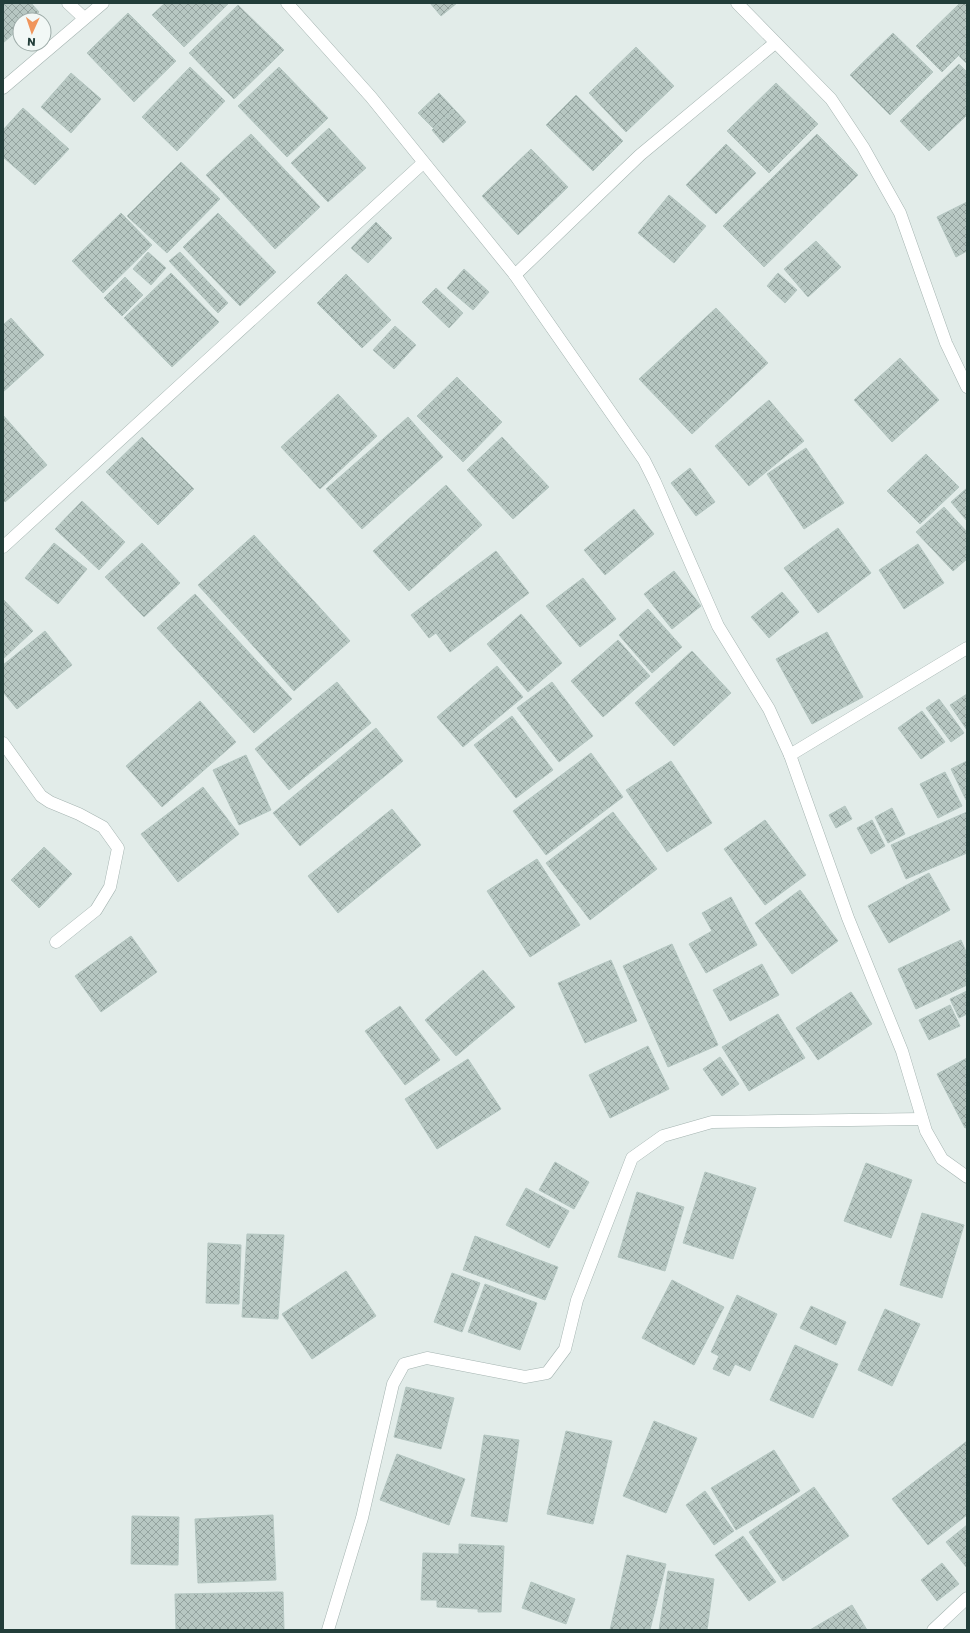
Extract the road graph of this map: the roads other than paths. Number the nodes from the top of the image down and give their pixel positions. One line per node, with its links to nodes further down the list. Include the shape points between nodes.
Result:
1 (68, 3): 5 (street)
2 (103, 3): 5 (street)
3 (287, 3): 8 (street, via 371,97)
4 (737, 3): 6 (street)
5 (84, 18): 7 (street)
6 (776, 43): 9 (street, via 640,155); 10 (street, via 831,99 863,147 900,212 946,343)
7 (3, 88)
8 (423, 163): 9 (street); 11 (street)
9 (515, 275): 14 (street, via 644,460 718,626 769,709)
10 (967, 387)
11 (3, 547)
12 (967, 648): 14 (street)
13 (3, 743): 15 (street, via 41,796 103,827 118,848 110,888 96,910)
14 (790, 755): 16 (street, via 848,918 902,1051)
15 (56, 942)
16 (922, 1119): 17 (street, via 942,1159); 19 (street, via 712,1122 663,1136 632,1158 577,1300 564,1349 546,1373 525,1377 427,1358 404,1364 393,1384 362,1518)
17 (967, 1177)
18 (967, 1598): 20 (street)
19 (328, 1630)
20 (933, 1630)

